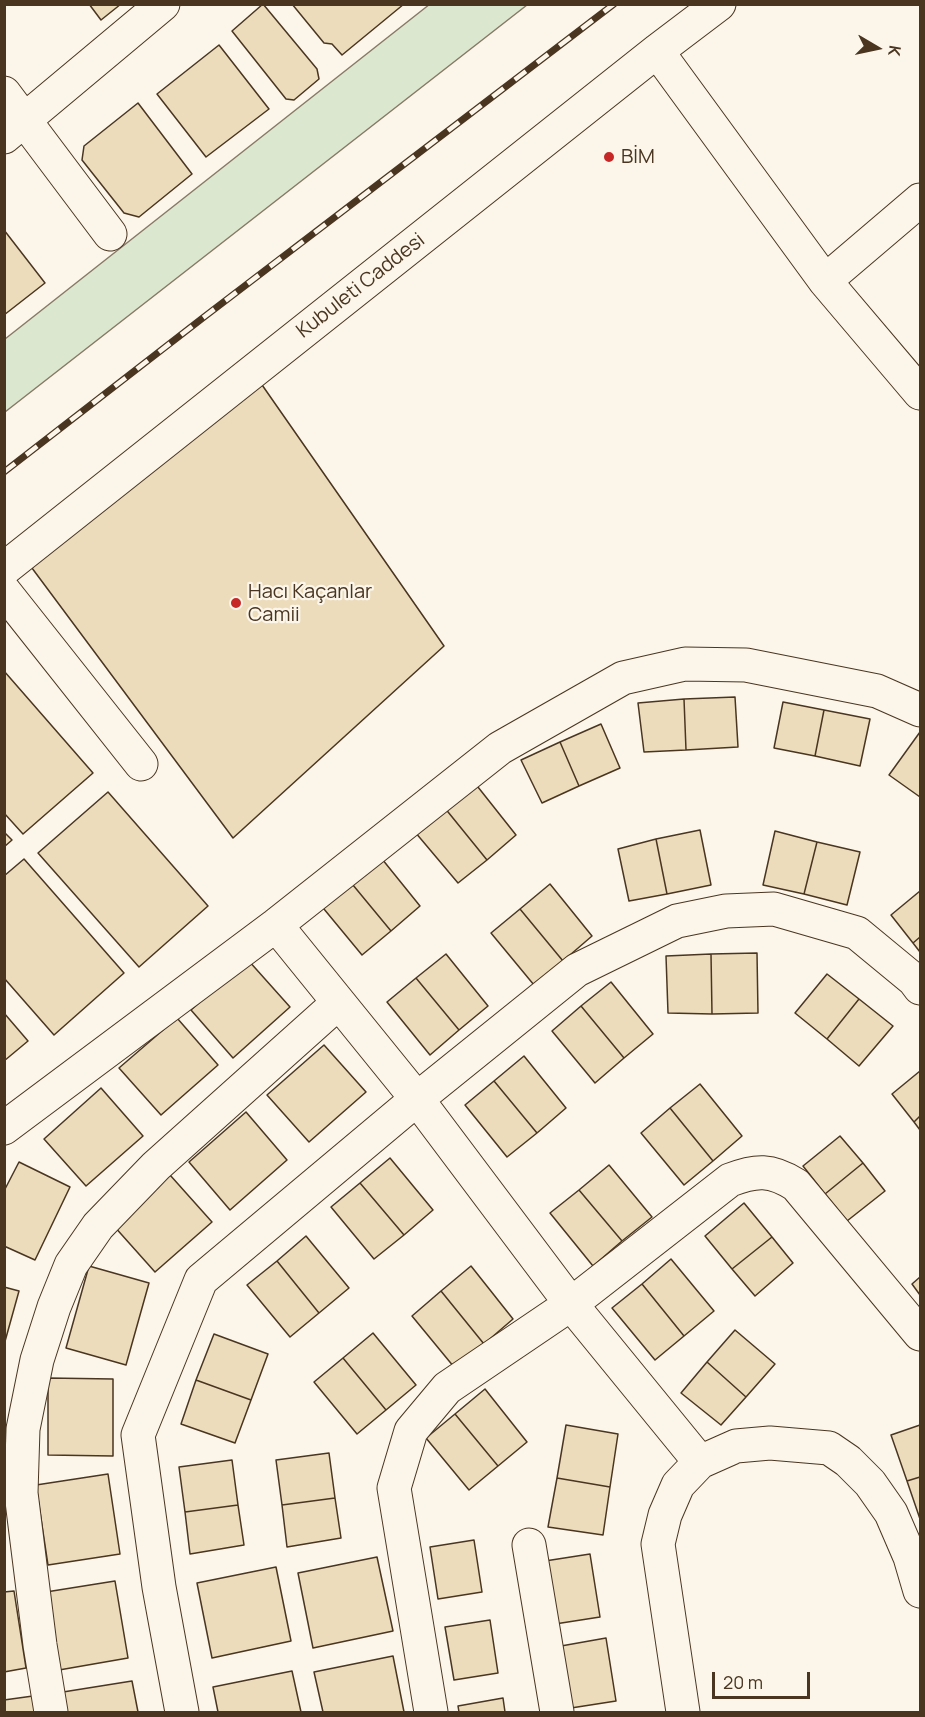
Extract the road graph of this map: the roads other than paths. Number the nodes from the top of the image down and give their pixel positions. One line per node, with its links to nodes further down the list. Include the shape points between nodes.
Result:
1 (163, 4): 5 (street)
2 (719, 4): 3 (street, Kubuleti Caddesi)
3 (657, 51): 8 (street); 10 (street, Kubuleti Caddesi)
4 (4, 93): 5 (street)
5 (15, 128): 7 (street)
6 (921, 200): 8 (street)
7 (110, 234)
8 (825, 281): 9 (street)
9 (921, 393)
10 (4, 569)
11 (4, 591): 13 (street)
12 (921, 710): 14 (street, via 877,691 746,664 685,664 623,678 500,748)
13 (141, 764)
14 (276, 925): 16 (street); 18 (street)
15 (921, 988): 17 (street, via 856,933 774,909 726,911 677,921 578,970)
16 (338, 1003): 17 (street); 24 (street, via 156,1166 98,1227 71,1265 54,1307 37,1360 23,1429 21,1493)
17 (417, 1099): 19 (street); 25 (street, via 201,1280 138,1434 159,1587)
18 (4, 1128)
19 (571, 1304): 20 (street, via 730,1180 761,1172 782,1176 796,1185); 21 (street); 26 (street, via 447,1388 411,1431 394,1488)
20 (921, 1334)
21 (700, 1461): 23 (street, via 736,1446 770,1443 829,1448 870,1483 891,1513); 28 (street, via 678,1485 658,1544)
22 (529, 1545): 27 (street)
23 (921, 1591)
24 (51, 1713)
25 (182, 1713)
26 (431, 1713)
27 (557, 1713)
28 (683, 1713)

